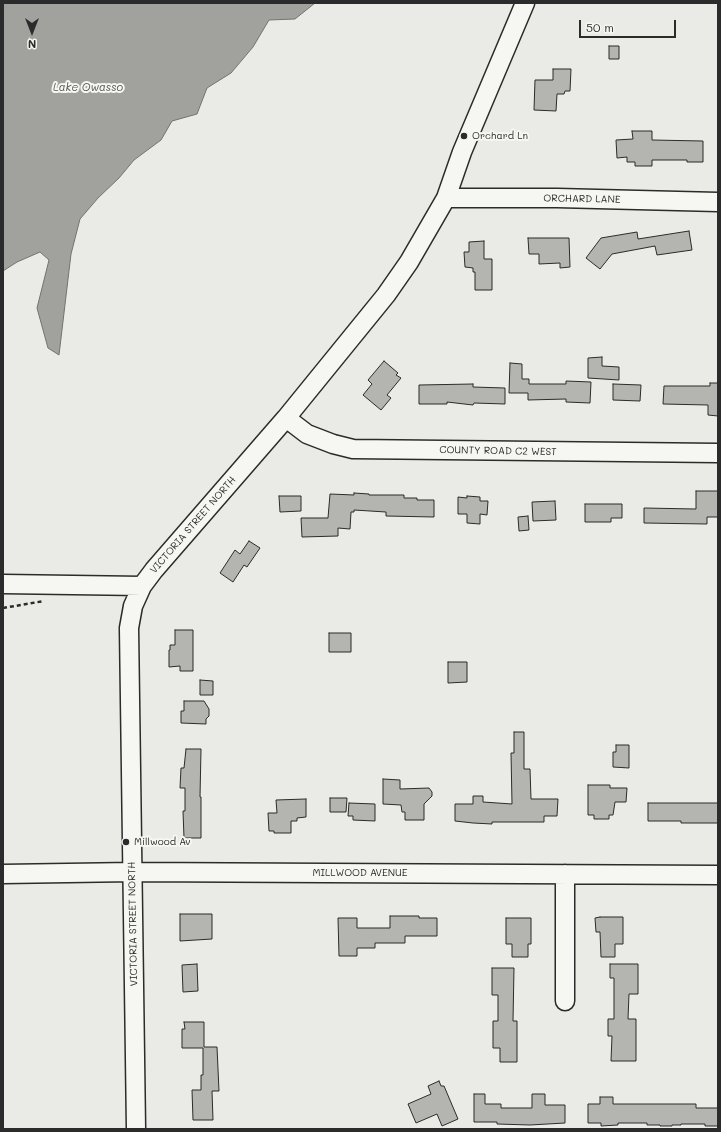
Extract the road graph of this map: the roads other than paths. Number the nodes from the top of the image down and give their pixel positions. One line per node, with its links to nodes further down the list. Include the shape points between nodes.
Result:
1 (524, 3): 2 (street, VICTORIA STREET NORTH, via 462,152)
2 (446, 198): 3 (street, ORCHARD LANE); 4 (street, VICTORIA STREET NORTH, via 409,262 386,295)
3 (718, 202)
4 (286, 418): 5 (street, COUNTY ROAD C2 WEST, via 307,434 352,449); 7 (street, VICTORIA STREET NORTH)
5 (718, 453)
6 (3, 584): 7 (street)
7 (142, 586): 8 (street, VICTORIA STREET NORTH, via 133,606 129,628)
8 (132, 872): 9 (street, MILLWOOD AVENUE); 10 (street, MILLWOOD AVENUE); 13 (street, VICTORIA STREET NORTH)
9 (3, 874)
10 (565, 874): 11 (street, MILLWOOD AVENUE); 12 (street)
11 (718, 875)
12 (565, 1001)
13 (136, 1129)

